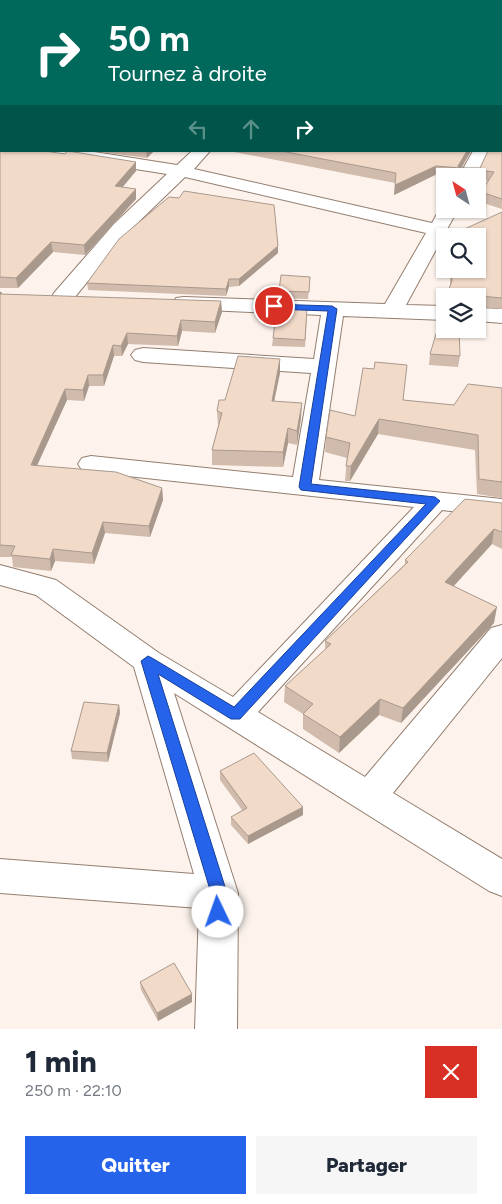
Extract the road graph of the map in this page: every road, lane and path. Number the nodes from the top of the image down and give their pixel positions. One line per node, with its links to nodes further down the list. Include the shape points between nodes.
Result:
1 (59, 152): 5 (street)
2 (201, 152): 5 (street)
3 (481, 152): 4 (street)
4 (472, 168)
5 (180, 171): 6 (street); 8 (street, via 52,297)
6 (436, 230)
7 (436, 234): 11 (street)
8 (91, 299)
9 (168, 302): 10 (street)
10 (332, 309): 11 (street); 16 (street)
11 (392, 311): 12 (street)
12 (436, 313)
13 (486, 315): 14 (street)
14 (502, 316)
15 (143, 355): 16 (street)
16 (324, 367): 18 (street)
17 (91, 464): 18 (street)
18 (305, 487): 19 (street)
19 (435, 501): 20 (street); 24 (street)
20 (502, 508)
21 (0, 575): 23 (street, via 46,587)
22 (502, 636): 25 (street)
23 (148, 661): 24 (street); 28 (street)
24 (236, 715): 25 (street)
25 (369, 797): 27 (street)
26 (0, 876): 28 (street)
27 (502, 879)
28 (219, 893): 29 (street)
29 (216, 1029)

